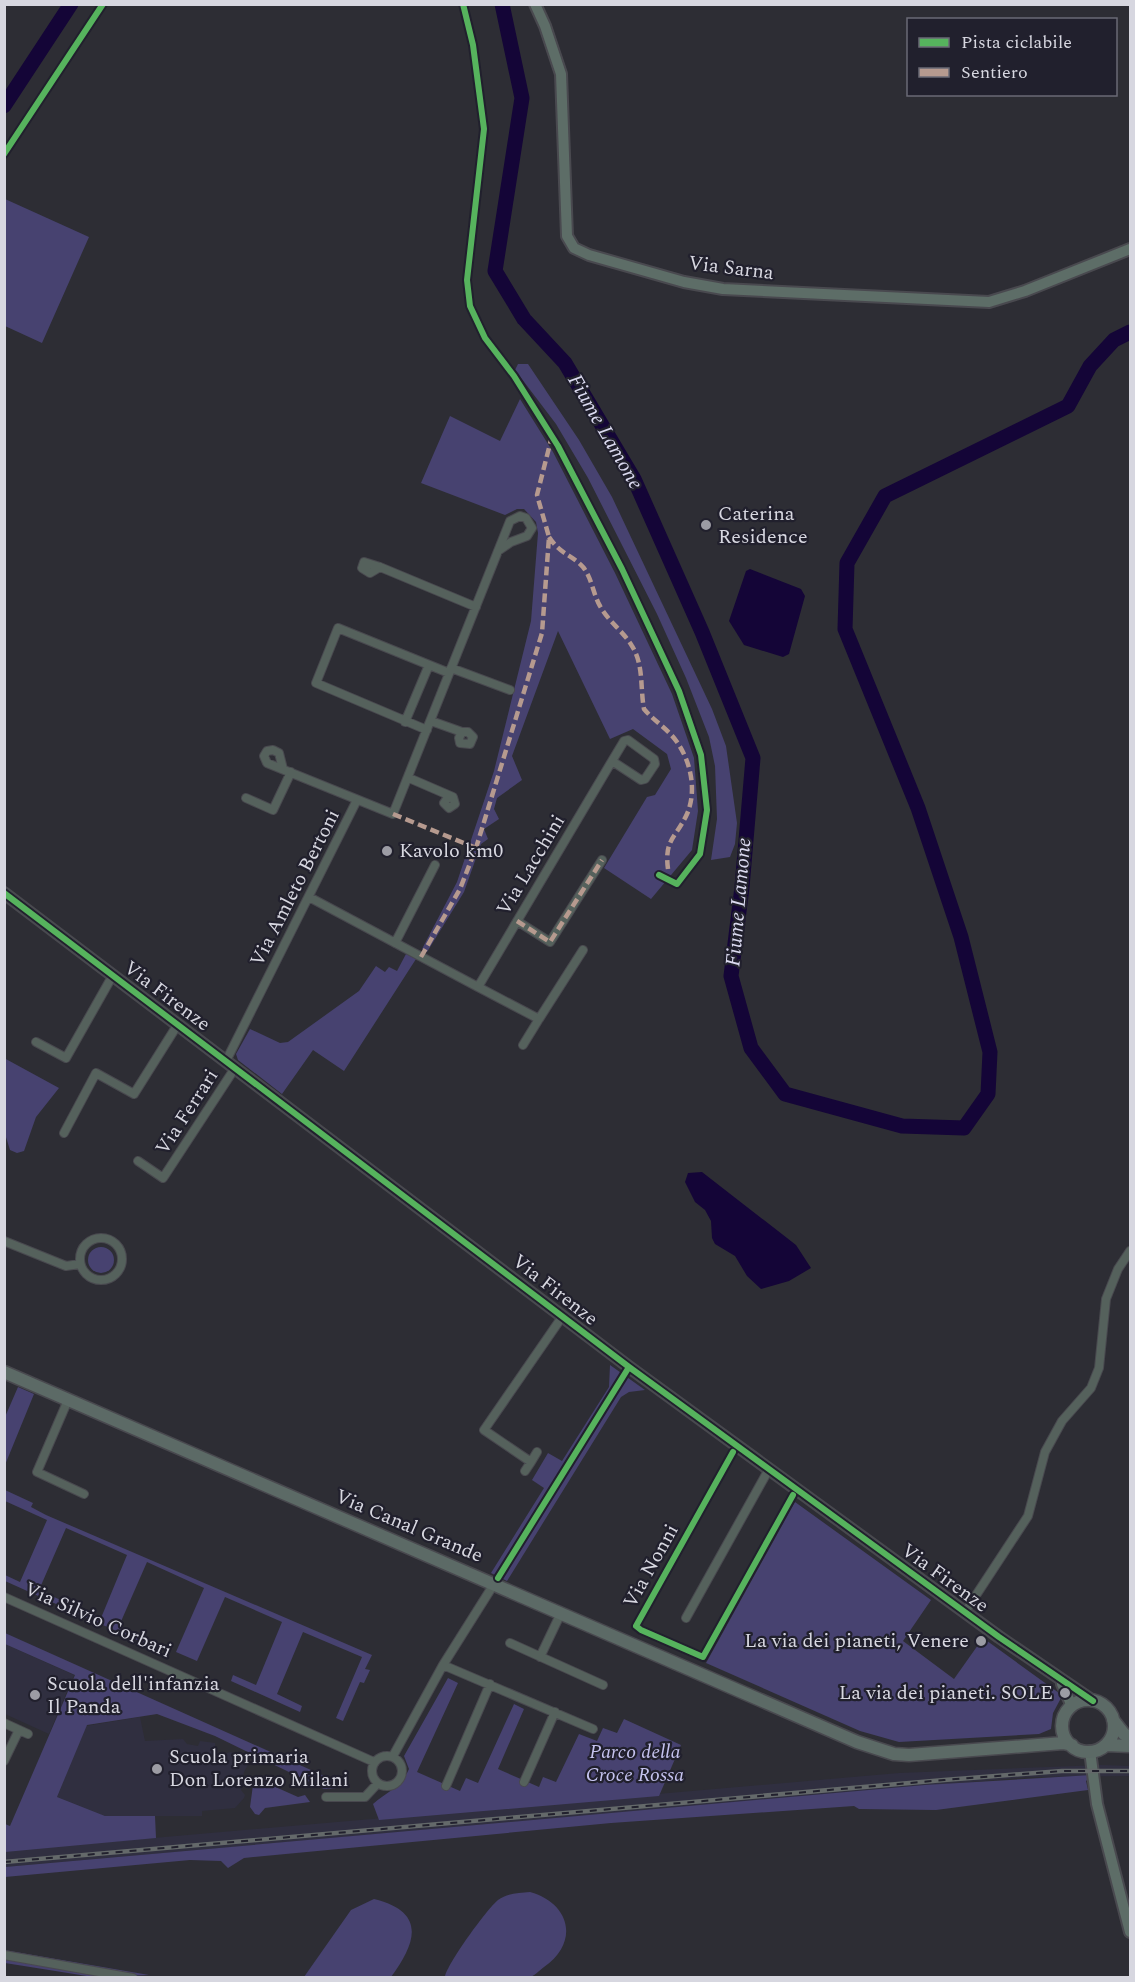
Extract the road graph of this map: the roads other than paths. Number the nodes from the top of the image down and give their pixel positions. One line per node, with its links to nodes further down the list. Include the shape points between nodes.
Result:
1 (535, 4): 2 (street, Via Sarna, via 561,74 567,236 574,248 589,255 723,289 989,302)
2 (1131, 249)
3 (498, 552): 3 (street, Via Amleto Bertoni, via 527,537 532,528 526,518 514,517); 5 (street, Via Amleto Bertoni)
4 (380, 567): 5 (street)
5 (476, 607): 7 (street, Via Amleto Bertoni)
6 (429, 665): 7 (street); 10 (street); 10 (street, via 338,628 316,683)
7 (450, 670): 8 (street); 9 (street, Via Amleto Bertoni)
8 (510, 690)
9 (431, 721): 11 (street, Via Amleto Bertoni); 12 (street)
10 (405, 722): 11 (street)
11 (427, 730): 14 (street, Via Amleto Bertoni)
12 (462, 732)
13 (612, 761): 13 (street, Via Lacchini, via 628,740 656,764 641,780); 22 (street, Via Lacchini)
14 (409, 778): 15 (street); 17 (street, Via Amleto Bertoni, via 393,814)
15 (449, 796)
16 (246, 798): 17 (street, via 273,810 287,770)
17 (357, 800): 21 (street, Via Amleto Bertoni)
18 (602, 860): 22 (street, via 550,942)
19 (435, 865): 23 (street)
20 (4, 893): 25 (street, Via Firenze)
21 (309, 897): 23 (street); 31 (street, Via Amleto Bertoni)
22 (517, 921): 26 (street, Via Lacchini)
23 (395, 943): 26 (street)
24 (583, 950): 27 (street)
25 (113, 975): 28 (street, Via Firenze); 29 (street, Via Firenze, via 66,1058)
26 (478, 987): 27 (street)
27 (539, 1019): 30 (street)
28 (178, 1024): 31 (street, Via Firenze); 32 (street, Via Firenze, via 134,1094 96,1073)
29 (36, 1042)
30 (523, 1046)
31 (231, 1065): 33 (street, Via Ferrari, via 163,1178); 37 (street, Via Firenze)
32 (64, 1133)
33 (138, 1161)
34 (4, 1241): 36 (street, via 66,1266)
35 (1131, 1251): 47 (street, via 1118,1269 1106,1299 1099,1368 1091,1388 1062,1421 1045,1452 1028,1516)
36 (80, 1264): 36 (street, via 88,1276 109,1279 120,1270 123,1255 111,1239 97,1238 86,1244)
37 (562, 1317): 41 (street, via 484,1430); 42 (street, Via Firenze)
38 (4, 1372): 39 (main road, Via Canal Grande)
39 (68, 1400): 44 (street, via 37,1472); 45 (main road, Via Canal Grande)
40 (537, 1452): 41 (street)
41 (531, 1462): 43 (street)
42 (769, 1469): 47 (street, Via Firenze); 49 (street)
43 (525, 1471)
44 (84, 1494)
45 (494, 1584): 48 (main road, Via Canal Grande); 52 (street)
46 (4, 1597): 73 (street, Via Silvio Corbari)
47 (965, 1612): 53 (street, Via Firenze)
48 (561, 1613): 51 (street); 66 (main road, Via Canal Grande, via 808,1721 894,1754 937,1755)
49 (686, 1618)
50 (510, 1643): 51 (street)
51 (540, 1657): 55 (street)
52 (443, 1665): 54 (street); 71 (street)
53 (1058, 1680): 56 (street, Via Firenze); 57 (street, Via Firenze)
54 (490, 1684): 58 (street); 76 (street)
55 (603, 1685)
56 (1093, 1701): 57 (main road); 59 (main road, via 1105,1707)
57 (1072, 1706): 61 (main road)
58 (555, 1712): 62 (street); 74 (street)
59 (1113, 1720): 65 (main road); 68 (main road, via 1113,1735)
60 (4, 1723): 63 (street)
61 (1063, 1723): 66 (main road, via 1059,1736); 67 (main road, via 1065,1736)
62 (593, 1729)
63 (19, 1730): 64 (street); 72 (street)
64 (28, 1734)
65 (1131, 1737)
66 (1041, 1745): 67 (main road, Via Canal Grande)
67 (1072, 1745): 70 (main road)
68 (1106, 1745): 69 (main road); 70 (main road)
69 (1131, 1746)
70 (1090, 1752): 78 (street, via 1097,1804)
71 (393, 1756): 73 (street, via 385,1755); 75 (street, via 402,1767 400,1780 387,1786)
72 (4, 1761)
73 (374, 1762): 75 (street, via 372,1776)
74 (524, 1782)
75 (378, 1783): 77 (street, via 365,1797)
76 (446, 1786)
77 (326, 1797)
78 (1131, 1932)
79 (4, 1955): 80 (street)
80 (133, 1977)

